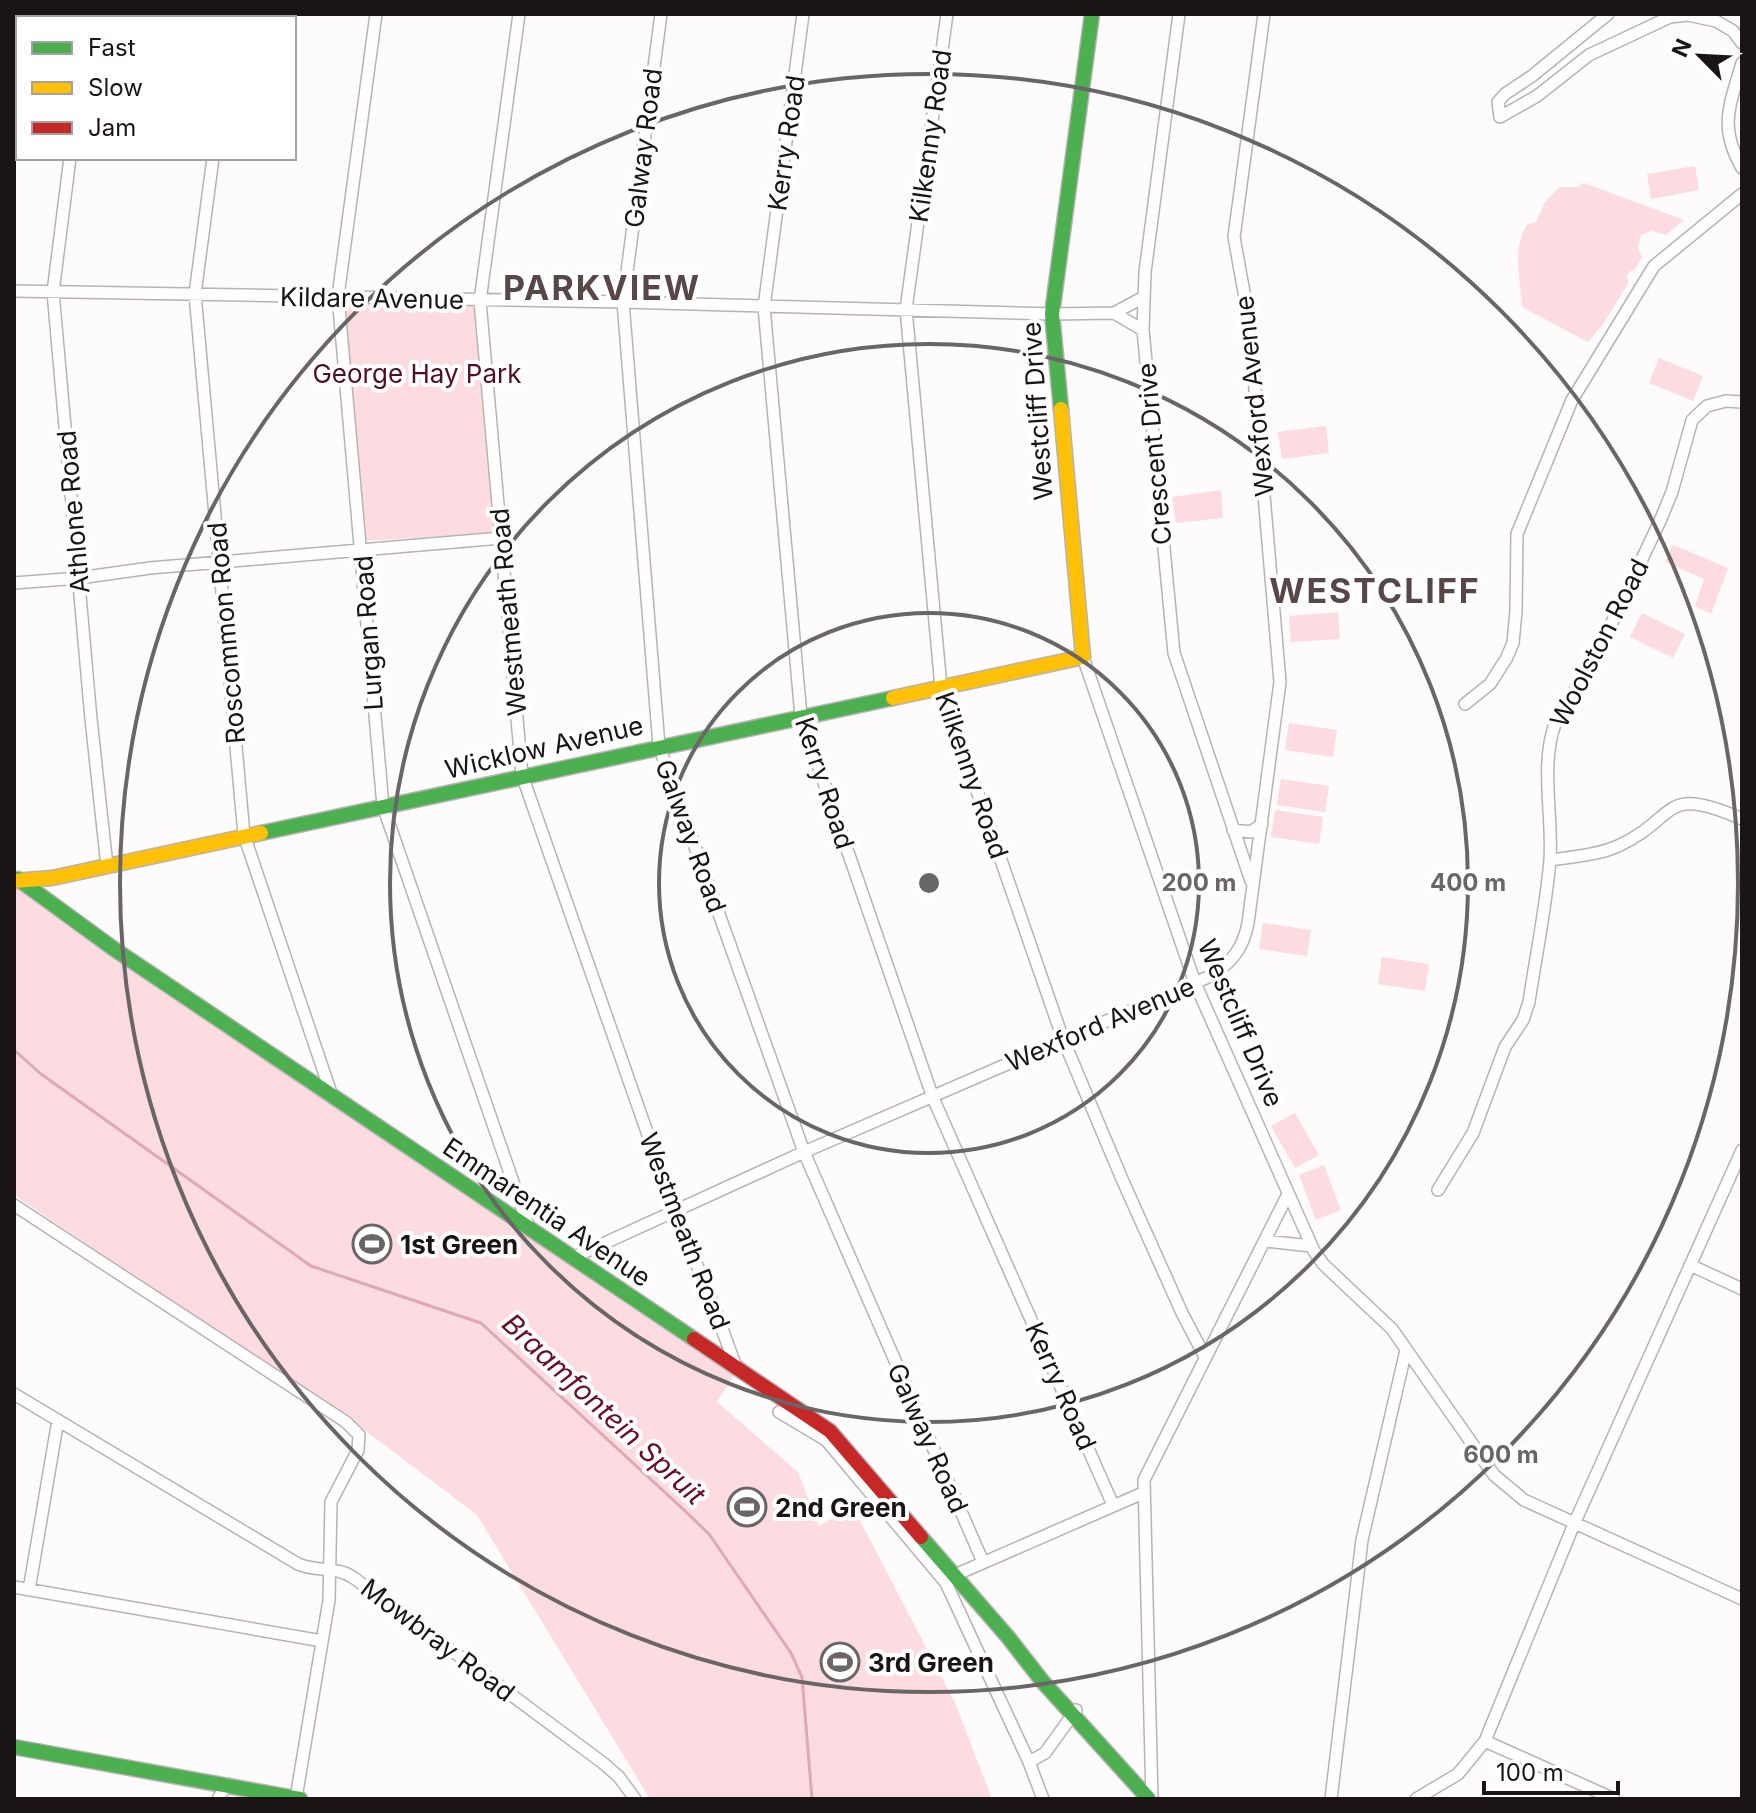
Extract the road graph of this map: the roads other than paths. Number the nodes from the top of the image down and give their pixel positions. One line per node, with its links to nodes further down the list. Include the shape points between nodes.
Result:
1 (376, 14): 19 (street, Lurgan Road)
2 (519, 14): 21 (street, Westmeath Road)
3 (661, 14): 22 (street, Galway Road)
4 (803, 14): 23 (street, Kerry Road)
5 (947, 14): 24 (street, Kilkenny Road)
6 (1092, 14): 26 (street, Westcliff Drive)
7 (1179, 14): 20 (street, Crescent Drive)
8 (1264, 14): 42 (street, Wexford Avenue, via 1234,237 1249,320 1280,673)
9 (1608, 14): 10 (street, via 1505,94 1498,102 1500,117 1589,55 1670,17 1714,20)
10 (1742, 43)
11 (1742, 63): 14 (street, via 1727,114 1728,138)
12 (70, 160): 17 (street, Athlone Road)
13 (213, 160): 18 (street, Roscommon Road)
14 (1742, 168)
15 (1742, 194): 36 (street, via 1654,266 1572,400 1517,534 1513,643 1490,684)
16 (14, 291): 17 (street, Kildare Avenue)
17 (53, 292): 18 (street, Kildare Avenue); 32 (street, Athlone Road)
18 (195, 294): 19 (street, Kildare Avenue); 31 (street, Roscommon Road)
19 (338, 296): 21 (street, Kildare Avenue); 30 (street, Lurgan Road)
20 (1142, 298): 25 (street, Kildare Avenue); 27 (street, Crescent Drive)
21 (480, 301): 22 (street, Kildare Avenue); 29 (street, Westmeath Road)
22 (623, 302): 23 (street, Kildare Avenue); 38 (street, Galway Road)
23 (764, 307): 24 (street, Kildare Avenue); 37 (street, Kerry Road)
24 (906, 309): 26 (street, Kildare Avenue); 35 (street, Kilkenny Road)
25 (1114, 313): 26 (street, Kildare Avenue); 27 (street)
26 (1052, 314): 34 (street, Westcliff Drive)
27 (1143, 330): 43 (street, Crescent Drive, via 1171,641)
28 (1742, 402): 45 (street, Woolston Road, via 1707,406 1692,420 1672,492 1645,556 1555,724 1549,766)
29 (501, 538): 30 (street); 39 (street, Westmeath Road)
30 (362, 551): 31 (street); 40 (street, Lurgan Road)
31 (220, 563): 32 (street); 44 (street, Roscommon Road)
32 (79, 578): 33 (street); 46 (street, Athlone Road)
33 (14, 583)
34 (1083, 657): 35 (street, Wicklow Avenue); 49 (street, Westcliff Drive)
35 (941, 687): 37 (street, Wicklow Avenue); 50 (street, Kilkenny Road)
36 (1465, 704)
37 (801, 716): 38 (street, Wicklow Avenue); 52 (street, Kerry Road)
38 (659, 746): 39 (street, Wicklow Avenue); 54 (street, Galway Road)
39 (522, 775): 40 (street, Wicklow Avenue); 58 (street, Westmeath Road)
40 (383, 806): 44 (street, Wicklow Avenue); 59 (street, Lurgan Road)
41 (1742, 819): 45 (street, via 1708,805 1683,804 1615,848)
42 (1262, 824): 43 (street, via 1251,832); 48 (street, Wexford Avenue)
43 (1233, 830): 48 (street, Crescent Drive)
44 (244, 835): 46 (street, Wicklow Avenue); 51 (street, Roscommon Road)
45 (1550, 860): 55 (street, Woolston Road, via 1529,1002 1507,1043 1473,1133)
46 (107, 866): 47 (street, Wicklow Avenue)
47 (16, 880): 51 (street, Emmarentia Avenue)
48 (1252, 882): 49 (street, Wexford Avenue, via 1248,923 1238,952 1221,970)
49 (1195, 983): 50 (street, Wexford Avenue); 56 (street, Westcliff Drive)
50 (1063, 1039): 52 (street, Wexford Avenue); 66 (street, Kilkenny Road)
51 (332, 1096): 59 (street, Emmarentia Avenue)
52 (933, 1098): 54 (street, Wexford Avenue); 72 (street, Kerry Road)
53 (1742, 1150): 63 (street)
54 (804, 1152): 58 (street, Wexford Avenue); 74 (street, Galway Road)
55 (1438, 1190)
56 (1288, 1194): 60 (street); 61 (street, Westcliff Drive)
57 (14, 1205): 75 (street, via 357,1431 360,1441 331,1502)
58 (675, 1212): 62 (street, Wexford Avenue); 67 (street, Westmeath Road)
59 (530, 1230): 62 (street, Emmarentia Avenue)
60 (1266, 1241): 61 (street); 66 (street)
61 (1311, 1246): 65 (street, Westcliff Drive)
62 (572, 1258): 67 (street, Emmarentia Avenue)
63 (1690, 1265): 64 (street); 73 (street)
64 (1742, 1289)
65 (1406, 1350): 73 (street, Westcliff Drive, via 1494,1475 1524,1500); 91 (street, via 1362,1540)
66 (1205, 1357): 71 (street, via 1150,1463)
67 (736, 1368): 76 (street, Emmarentia Avenue, via 836,1436)
68 (14, 1394): 70 (street, Mowbray Road)
69 (779, 1412): 84 (street, via 826,1440 946,1583)
70 (58, 1420): 75 (street, Mowbray Road, via 298,1564); 78 (street)
71 (1143, 1493): 72 (street); 90 (street)
72 (1113, 1505): 74 (street)
73 (1574, 1524): 79 (street, Westcliff Drive); 82 (street)
74 (983, 1562): 76 (street)
75 (330, 1569): 80 (street); 88 (street, Mowbray Road, via 354,1578 603,1763)
76 (955, 1575): 81 (street, Emmarentia Avenue)
77 (14, 1587): 78 (street)
78 (29, 1590): 80 (street)
79 (1742, 1599)
80 (322, 1641): 86 (street)
81 (1074, 1712): 84 (street, via 1045,1753); 90 (street, Emmarentia Avenue)
82 (1485, 1741): 92 (street, via 1458,1774); 93 (street)
83 (14, 1747): 85 (street)
84 (1029, 1762): 89 (street)
85 (227, 1784): 86 (street); 87 (street)
86 (298, 1798)
87 (218, 1799)
88 (635, 1799)
89 (1043, 1799)
90 (1151, 1799)
91 (1331, 1799)
92 (1416, 1799)
93 (1614, 1799)

